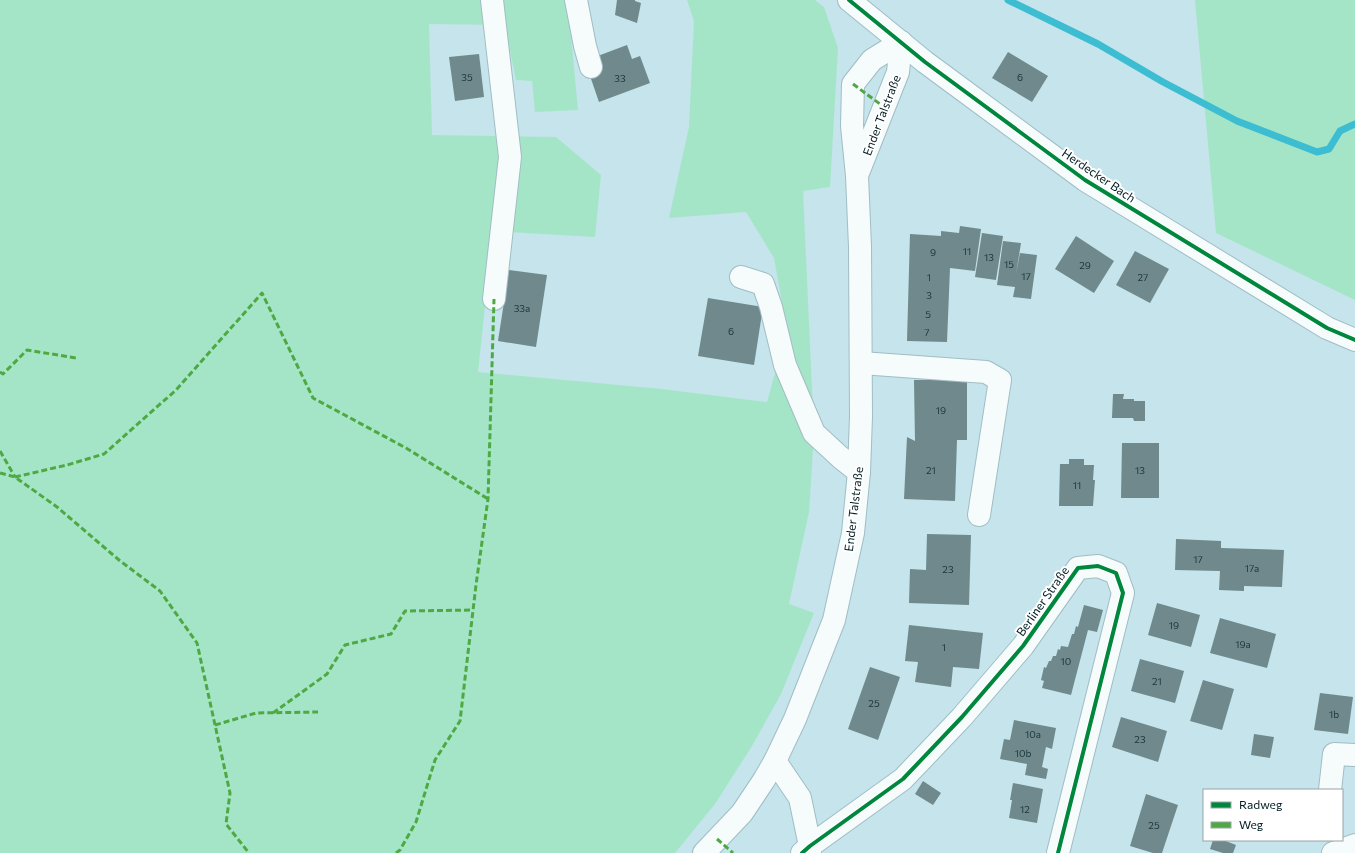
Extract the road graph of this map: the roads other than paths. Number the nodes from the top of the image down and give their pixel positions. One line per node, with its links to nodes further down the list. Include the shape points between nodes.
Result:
1 (492, 0): 8 (main road, via 510,157)
2 (576, 0): 5 (main road)
3 (849, 0): 4 (main road, Herdecker Bach)
4 (901, 42): 6 (main road, Ender Talstraße, via 898,72); 6 (main road, Ender Talstraße, via 872,60 853,84 852,126); 9 (main road, Herdecker Bach, via 1085,180 1327,328)
5 (591, 67)
6 (857, 176): 10 (main road, Ender Talstraße)
7 (741, 277): 11 (main road, via 763,284 785,365 814,433)
8 (494, 299)
9 (1355, 340)
10 (861, 363): 11 (main road, Ender Talstraße); 12 (main road, via 986,372 1000,380)
11 (858, 472): 14 (main road, Ender Talstraße, via 853,532 834,620 795,719)
12 (979, 515)
13 (1355, 756): 15 (main road, via 1334,754)
14 (775, 761): 17 (main road, via 800,798); 18 (main road, Ender Talstraße, via 742,812)
15 (1330, 789)
16 (1355, 845): 20 (main road)
17 (807, 851): 19 (main road, Berliner Straße, via 903,779 962,717 1023,646 1078,568 1098,566 1116,573 1122,593)
18 (704, 853)
19 (1058, 853)
20 (1333, 853)

